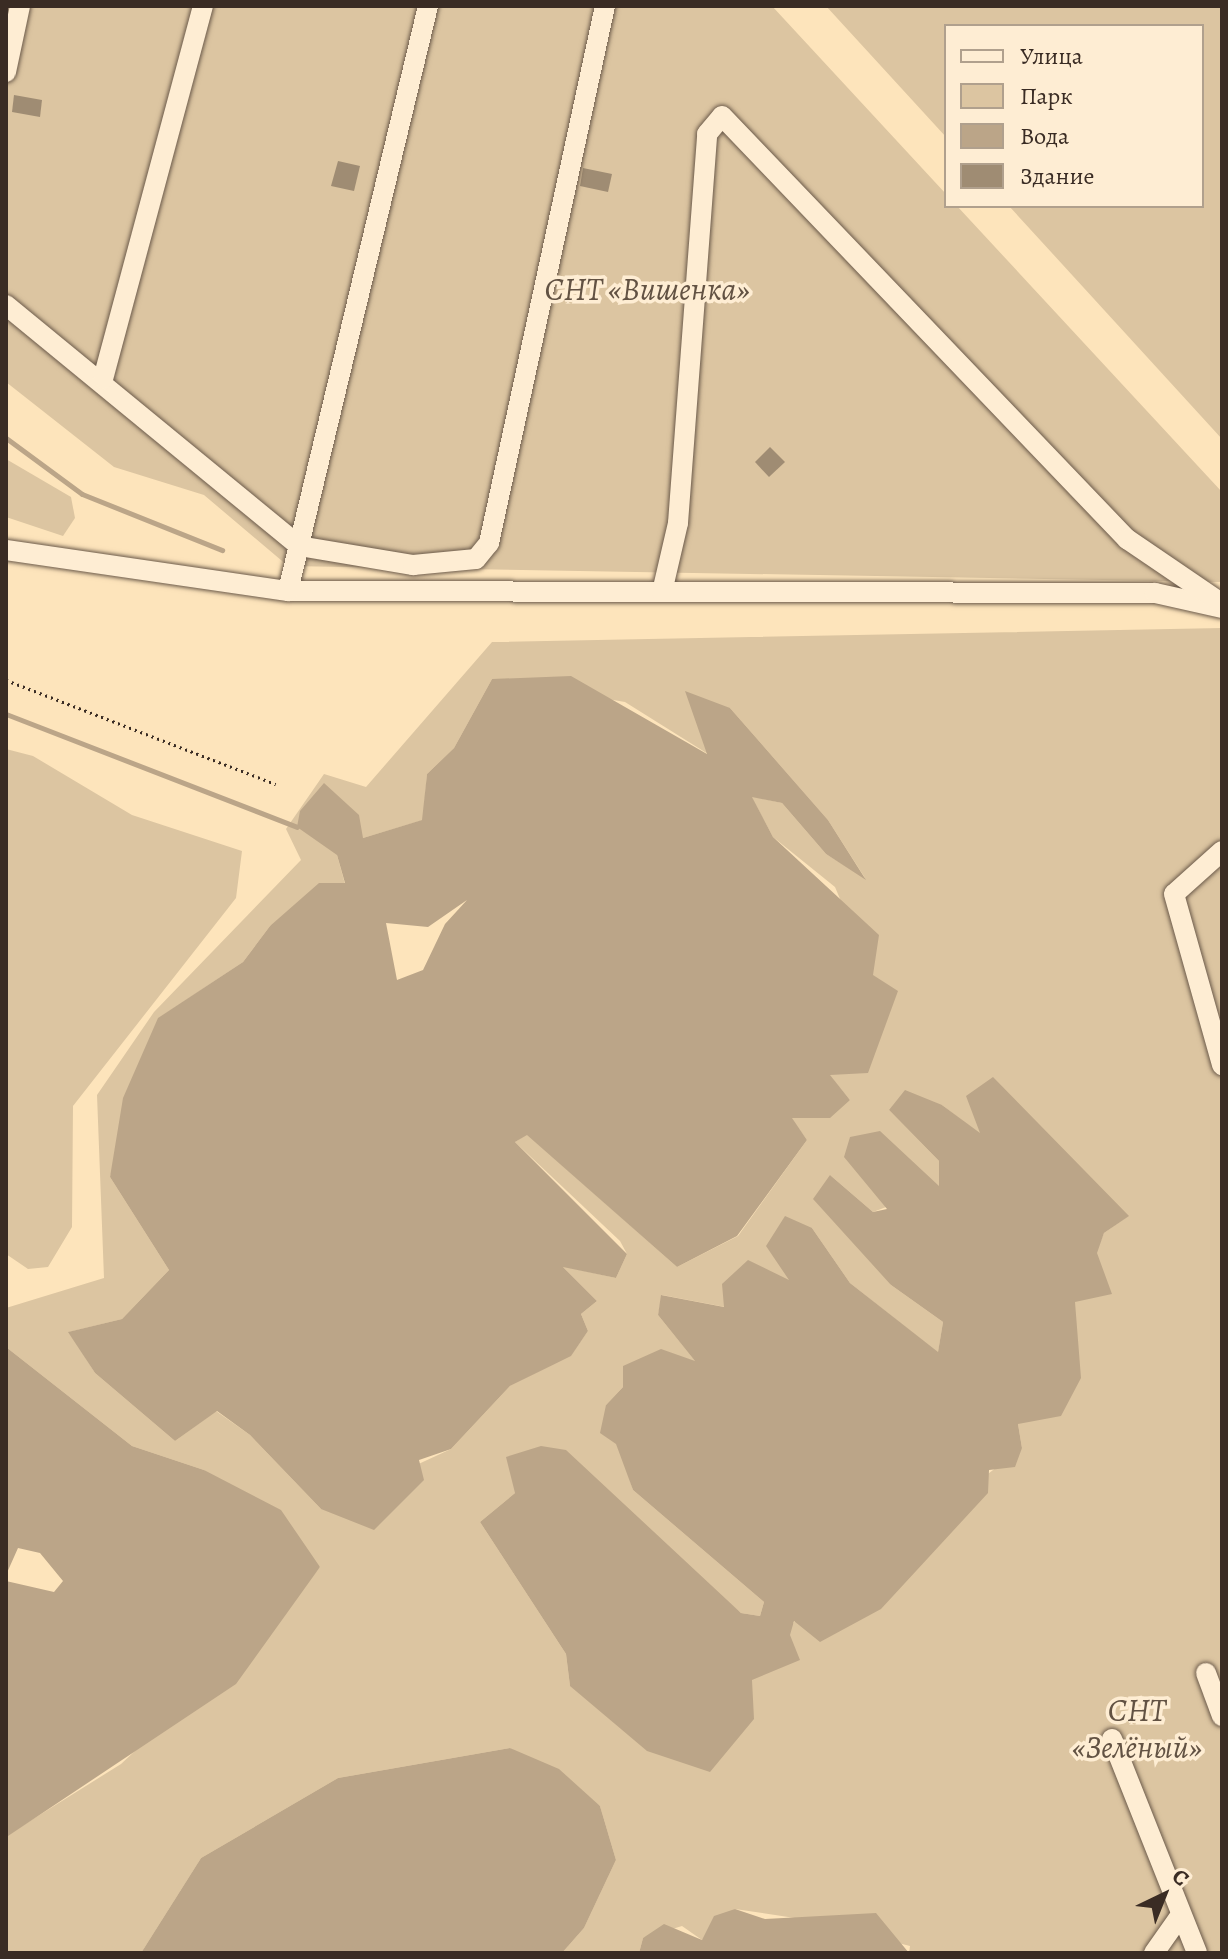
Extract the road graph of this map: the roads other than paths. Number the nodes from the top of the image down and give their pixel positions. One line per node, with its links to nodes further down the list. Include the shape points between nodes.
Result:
1 (20, 6): 5 (street)
2 (203, 6): 7 (street)
3 (428, 6): 8 (street)
4 (605, 6): 8 (street, via 489,543 476,559 413,565)
5 (6, 72)
6 (6, 305): 7 (street)
7 (103, 379): 8 (street)
8 (299, 546): 10 (street)
9 (6, 550): 10 (street)
10 (288, 591): 11 (street)
11 (662, 592): 12 (street, via 1155,593); 12 (street, via 678,523 707,134 722,116 1127,539)
12 (1222, 606)
13 (1222, 851): 14 (street, via 1174,894)
14 (1222, 1065)
15 (1206, 1673): 16 (street)
16 (1222, 1716)
17 (1112, 1739): 18 (street)
18 (1180, 1916): 19 (street); 20 (street)
19 (1154, 1953)
20 (1197, 1953)

